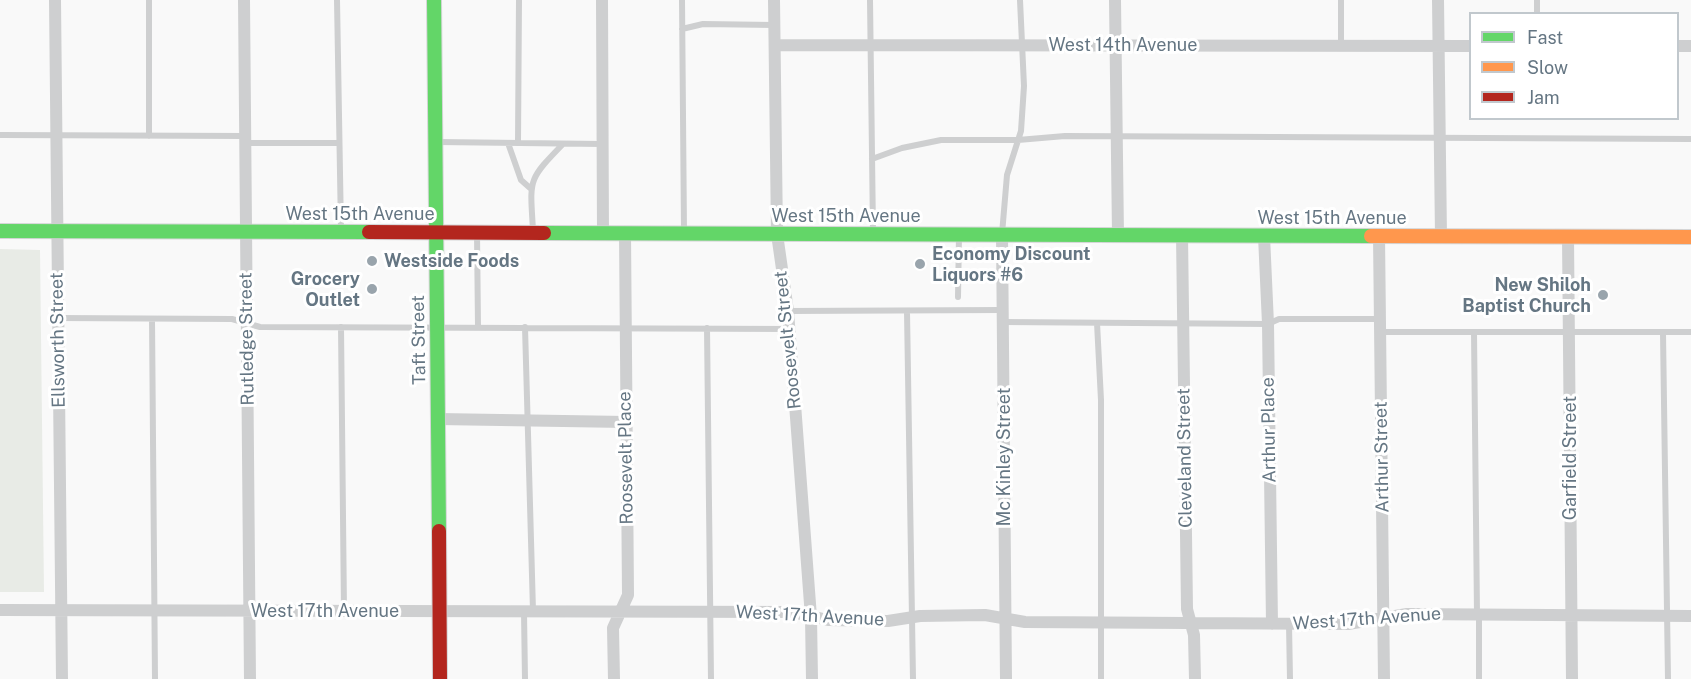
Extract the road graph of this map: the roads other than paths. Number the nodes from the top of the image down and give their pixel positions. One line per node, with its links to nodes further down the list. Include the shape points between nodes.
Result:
1 (55, 0): 25 (street, Ellsworth Street)
2 (149, 0): 26 (lane)
3 (244, 0): 29 (street, Rutledge Street)
4 (337, 0): 33 (lane)
5 (434, 0): 32 (main road, Taft Street)
6 (519, 0): 35 (lane)
7 (602, 0): 37 (street)
8 (682, 0): 16 (lane)
9 (774, 0): 15 (street, Roosevelt Street)
10 (870, 0): 18 (lane)
11 (1020, 0): 19 (lane)
12 (1115, 0): 20 (street)
13 (1341, 0): 21 (lane)
14 (1438, 0): 23 (street)
15 (774, 25): 16 (lane, via 703,24); 17 (street, Roosevelt Street)
16 (682, 29): 49 (lane)
17 (775, 45): 18 (street, West 14th Avenue); 50 (street, Roosevelt Street)
18 (870, 45): 19 (street, West 14th Avenue); 38 (lane)
19 (1021, 45): 20 (street, West 14th Avenue); 31 (lane, via 1024,86)
20 (1116, 45): 21 (street, West 14th Avenue); 27 (street)
21 (1341, 46): 23 (street, West 14th Avenue)
22 (1469, 46): 23 (street, West 14th Avenue)
23 (1438, 47): 30 (street)
24 (0, 135): 25 (lane)
25 (56, 136): 26 (lane); 41 (street, Ellsworth Street)
26 (149, 136): 29 (lane)
27 (1117, 137): 30 (lane); 31 (lane); 54 (street)
28 (1691, 138): 30 (lane)
29 (245, 139): 33 (lane); 42 (street, Rutledge Street)
30 (1440, 139): 58 (street)
31 (1018, 140): 38 (lane, via 941,140); 53 (lane, via 1007,175)
32 (435, 142): 34 (lane); 44 (main road, Taft Street)
33 (339, 143): 43 (lane)
34 (508, 143): 35 (lane); 39 (lane, via 521,180)
35 (518, 143): 36 (lane)
36 (563, 144): 37 (lane); 39 (lane, via 536,172)
37 (603, 144): 47 (street)
38 (872, 159): 51 (lane)
39 (530, 188): 46 (lane)
40 (0, 231): 41 (main road, West 15th Avenue)
41 (57, 231): 42 (main road, West 15th Avenue); 65 (street, Ellsworth Street)
42 (246, 232): 43 (main road, West 15th Avenue); 67 (street, Rutledge Street)
43 (341, 232): 44 (main road, West 15th Avenue)
44 (436, 233): 45 (main road, West 15th Avenue); 76 (main road, Taft Street)
45 (477, 233): 46 (main road, West 15th Avenue); 73 (lane)
46 (533, 233): 47 (main road, West 15th Avenue)
47 (603, 233): 48 (main road, West 15th Avenue)
48 (625, 233): 49 (main road, West 15th Avenue); 75 (street, Roosevelt Place)
49 (684, 233): 50 (main road, West 15th Avenue)
50 (777, 234): 51 (main road, West 15th Avenue); 62 (street, Roosevelt Street)
51 (873, 234): 52 (main road, West 15th Avenue)
52 (959, 234): 53 (main road, West 15th Avenue); 61 (lane)
53 (1002, 235): 54 (main road, West 15th Avenue); 64 (street, Mc Kinley Street)
54 (1118, 235): 55 (main road, West 15th Avenue)
55 (1182, 235): 56 (main road, West 15th Avenue); 69 (street, Cleveland Street)
56 (1264, 236): 57 (main road, West 15th Avenue); 70 (street, Arthur Place)
57 (1379, 236): 58 (main road, West 15th Avenue); 71 (street, Arthur Street)
58 (1441, 236): 59 (main road, West 15th Avenue)
59 (1568, 237): 60 (main road, West 15th Avenue); 80 (street, Garfield Street)
60 (1691, 237)
61 (958, 297)
62 (788, 311): 63 (lane); 78 (street, Roosevelt Street)
63 (907, 312): 64 (lane); 100 (lane)
64 (1003, 316): 68 (lane); 102 (street, Mc Kinley Street)
65 (58, 318): 66 (lane); 87 (street, Ellsworth Street)
66 (152, 319): 67 (lane); 88 (lane)
67 (248, 323): 72 (lane, via 260,327); 89 (street, Rutledge Street)
68 (1097, 323): 69 (lane); 103 (lane)
69 (1184, 324): 70 (lane); 104 (street, Cleveland Street, via 1187,609)
70 (1268, 324): 71 (lane, via 1279,319); 105 (street, Arthur Place)
71 (1381, 325): 79 (lane); 101 (street, Arthur Street)
72 (341, 327): 76 (lane); 90 (lane)
73 (478, 327): 74 (lane); 76 (lane)
74 (525, 327): 75 (lane); 84 (lane)
75 (625, 327): 77 (lane); 85 (street, Roosevelt Place)
76 (437, 328): 83 (main road, Taft Street)
77 (707, 328): 78 (lane); 94 (lane)
78 (789, 330): 99 (street, Roosevelt Street)
79 (1474, 332): 80 (lane); 95 (lane)
80 (1569, 332): 82 (lane); 96 (street, Garfield Street)
81 (1691, 332): 82 (lane)
82 (1663, 333): 97 (lane)
83 (438, 419): 84 (street); 91 (main road, Taft Street)
84 (528, 421): 85 (street); 92 (lane)
85 (626, 422): 93 (street, Roosevelt Place, via 628,595)
86 (0, 610): 87 (street, West 17th Avenue)
87 (61, 610): 88 (street, West 17th Avenue); 107 (street, Ellsworth Street)
88 (155, 610): 89 (street, West 17th Avenue); 108 (lane)
89 (250, 611): 90 (street, West 17th Avenue); 109 (street, Rutledge Street)
90 (344, 611): 91 (street, West 17th Avenue)
91 (439, 611): 92 (street, West 17th Avenue); 110 (main road, Taft Street)
92 (528, 611): 93 (street, West 17th Avenue); 111 (lane)
93 (621, 612): 94 (street, West 17th Avenue); 112 (street, Roosevelt Place, via 614,627)
94 (710, 612): 99 (street, West 17th Avenue, via 792,612); 113 (lane)
95 (1478, 614): 96 (street, West 17th Avenue); 101 (street, West 17th Avenue, via 1407,614); 121 (lane)
96 (1571, 615): 97 (street, West 17th Avenue); 122 (street, Garfield Street)
97 (1668, 616): 98 (street, West 17th Avenue); 123 (lane)
98 (1691, 616)
99 (811, 617): 100 (street, West 17th Avenue, via 888,621); 114 (street, Roosevelt Street)
100 (910, 618): 102 (street, West 17th Avenue, via 985,615); 115 (lane)
101 (1384, 618): 106 (street, West 17th Avenue, via 1348,624); 120 (street, Arthur Street)
102 (1005, 619): 103 (street, West 17th Avenue); 116 (street, Mc Kinley Street)
103 (1102, 622): 104 (street, West 17th Avenue); 117 (lane)
104 (1191, 623): 105 (street, West 17th Avenue); 118 (street, Cleveland Street)
105 (1272, 624): 106 (street, West 17th Avenue)
106 (1289, 624): 119 (lane)
107 (62, 679)
108 (155, 679)
109 (250, 679)
110 (440, 679)
111 (525, 679)
112 (614, 679)
113 (711, 679)
114 (812, 679)
115 (913, 679)
116 (1006, 679)
117 (1101, 679)
118 (1195, 679)
119 (1290, 679)
120 (1384, 679)
121 (1479, 679)
122 (1572, 679)
123 (1668, 679)

